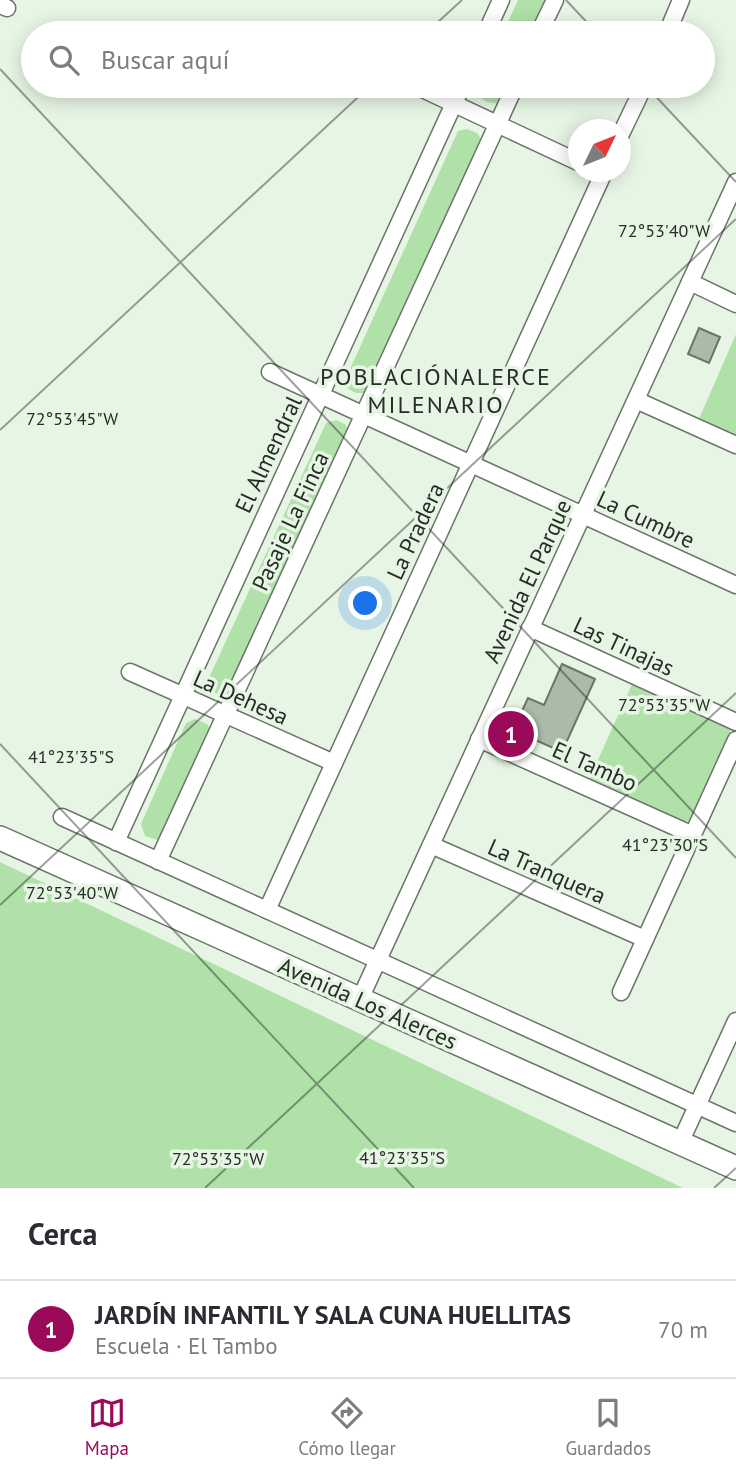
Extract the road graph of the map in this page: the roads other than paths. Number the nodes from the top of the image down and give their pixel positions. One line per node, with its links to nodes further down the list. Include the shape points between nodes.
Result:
1 (501, 0): 4 (street)
2 (555, 0): 5 (street)
3 (681, 0): 6 (street)
4 (491, 21)
5 (545, 21)
6 (672, 21)
7 (441, 98): 11 (street)
8 (457, 98): 11 (street, El Almendral)
9 (510, 98): 13 (street, Pasaje La Finca)
10 (638, 98): 12 (street)
11 (454, 104): 13 (street); 20 (street, El Almendral)
12 (628, 119)
13 (498, 124): 14 (street); 22 (street, Pasaje La Finca)
14 (568, 157)
15 (598, 182): 24 (street, La Pradera)
16 (736, 182): 17 (street, Avenida El Parque)
17 (690, 282): 18 (street); 21 (street, Avenida El Parque)
18 (736, 304)
19 (270, 372): 20 (street, La Cumbre)
20 (320, 395): 22 (street, La Cumbre); 29 (street, El Almendral)
21 (636, 400): 23 (street); 25 (street, Avenida El Parque)
22 (363, 415): 24 (street, La Cumbre); 30 (street, Pasaje La Finca)
23 (736, 445)
24 (471, 464): 25 (street, La Cumbre); 34 (street, La Pradera)
25 (583, 515): 26 (street, La Cumbre); 27 (street, Avenida El Parque)
26 (736, 585)
27 (530, 628): 31 (street, Las Tinajas); 32 (street, Avenida El Parque)
28 (130, 672): 29 (street, La Dehesa)
29 (183, 696): 30 (street, La Dehesa); 38 (street, El Almendral)
30 (225, 715): 34 (street, La Dehesa); 40 (street, Pasaje La Finca)
31 (736, 722)
32 (479, 739): 36 (street, El Tambo); 39 (street, Avenida El Parque)
33 (736, 740): 36 (street)
34 (334, 763): 41 (street, La Pradera)
35 (62, 817): 38 (street, Avenida Los Alerces)
36 (693, 835): 42 (street)
37 (0, 838): 45 (main road, Avenida Los Alerces)
38 (116, 842): 40 (street, Avenida Los Alerces)
39 (431, 845): 42 (street, La Tranquera); 43 (street, Avenida El Parque)
40 (158, 861): 41 (street, Avenida Los Alerces)
41 (267, 910): 43 (street, Avenida Los Alerces)
42 (645, 939): 44 (street)
43 (378, 960): 45 (street, Avenida El Parque); 47 (street, Avenida Los Alerces)
44 (621, 992)
45 (360, 999): 49 (main road, Avenida Los Alerces)
46 (736, 1021): 47 (street)
47 (698, 1105): 48 (street, Avenida Los Alerces); 49 (street)
48 (736, 1123)
49 (680, 1143): 50 (main road, Avenida Los Alerces)
50 (736, 1168)

